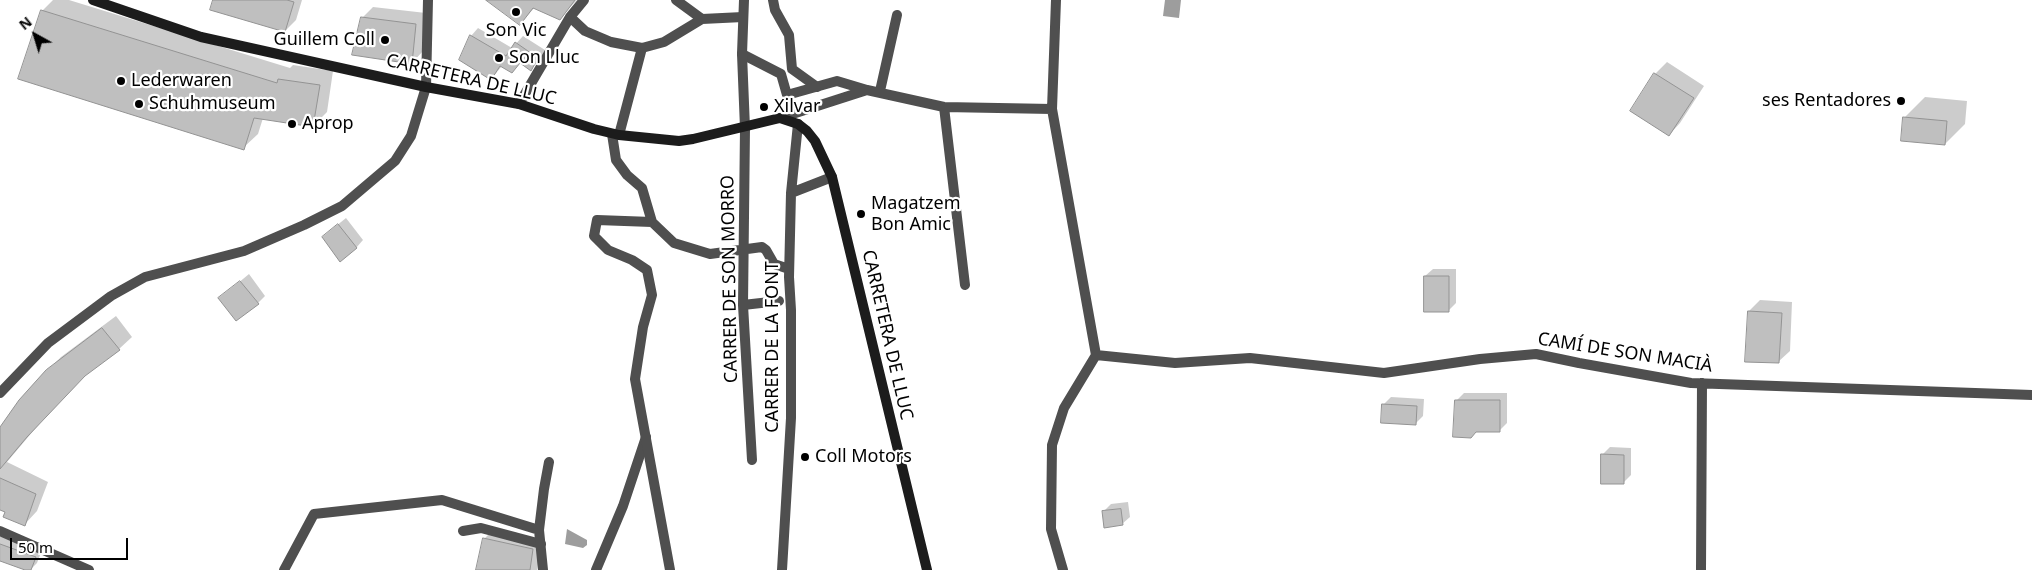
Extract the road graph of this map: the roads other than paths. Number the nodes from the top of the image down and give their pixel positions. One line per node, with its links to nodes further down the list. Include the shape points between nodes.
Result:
1 (93, 0): 14 (main road, CARRETERA DE LLUC, via 201,37)
2 (428, 0): 14 (street)
3 (584, 0): 9 (street)
4 (676, 0): 11 (street)
5 (744, 0): 10 (street, CARRER DE SON MORRO)
6 (773, 0): 15 (street, via 789,35 792,69)
7 (1056, 0): 20 (street)
8 (897, 15): 17 (street)
9 (570, 17): 12 (street, via 585,31 611,42); 18 (street)
10 (744, 17): 11 (street); 13 (street, CARRER DE SON MORRO)
11 (702, 19): 12 (street, via 664,42)
12 (642, 48): 24 (street)
13 (742, 54): 15 (street, via 781,74 787,95); 23 (street, CARRER DE SON MORRO)
14 (426, 87): 18 (main road, CARRETERA DE LLUC); 35 (street, via 411,136 395,160 342,206 244,251 144,278 111,296 48,342)
15 (817, 87): 16 (street, via 837,81)
16 (867, 90): 17 (street); 21 (street)
17 (880, 92): 19 (street)
18 (519, 104): 24 (main road, CARRETERA DE LLUC)
19 (944, 107): 20 (street); 30 (street)
20 (1052, 109): 33 (street)
21 (780, 118): 22 (main road, CARRETERA DE LLUC); 23 (main road, CARRETERA DE LLUC)
22 (798, 124): 25 (main road, CARRETERA DE LLUC, via 815,141); 26 (street, CARRER DE LA FONT)
23 (745, 128): 24 (main road, CARRETERA DE LLUC, via 679,140); 28 (street, CARRER DE SON MORRO)
24 (615, 134): 27 (street, via 616,160 642,188)
25 (832, 178): 26 (street); 51 (main road, CARRETERA DE LLUC)
26 (791, 193): 29 (street, CARRER DE LA FONT)
27 (652, 222): 28 (street, via 674,244 710,254); 37 (street, via 596,220 594,236 608,250 647,270 652,295 635,379)
28 (743, 251): 29 (street, via 762,247 774,264); 32 (street, CARRER DE SON MORRO)
29 (789, 269): 50 (street, CARRER DE LA FONT, via 790,418)
30 (965, 285)
31 (779, 302): 32 (street)
32 (743, 305): 38 (street, CARRER DE SON MORRO)
33 (1096, 355): 34 (street, CAMÍ DE SON MACIÀ, via 1175,363 1250,358 1384,373 1536,354); 52 (street, via 1064,408 1052,445 1051,529)
34 (1702, 383): 36 (street, CAMÍ DE SON MACIÀ); 53 (street)
35 (0, 393)
36 (2032, 395)
37 (646, 437): 48 (street, via 624,506); 49 (street)
38 (752, 460)
39 (549, 462): 40 (street)
40 (539, 530): 43 (street); 46 (street, via 442,500 314,514)
41 (0, 531): 44 (street)
42 (464, 531): 43 (street, via 481,528)
43 (541, 544): 47 (street)
44 (77, 567): 45 (street)
45 (89, 570)
46 (284, 570)
47 (544, 570)
48 (596, 570)
49 (670, 570)
50 (782, 570)
51 (927, 570)
52 (1063, 570)
53 (1701, 570)

